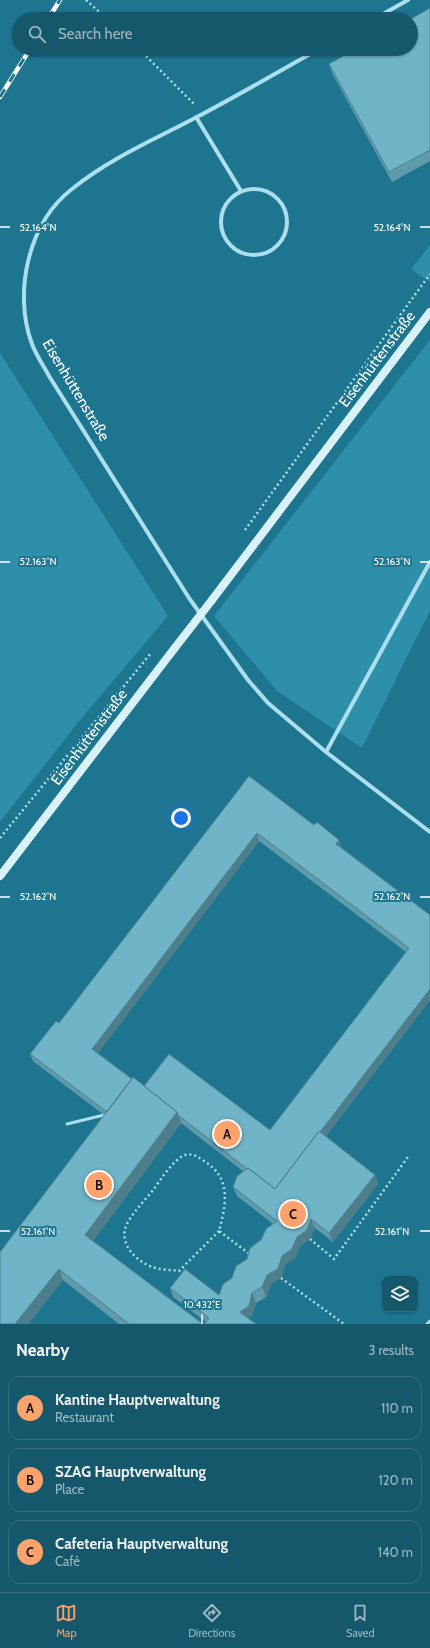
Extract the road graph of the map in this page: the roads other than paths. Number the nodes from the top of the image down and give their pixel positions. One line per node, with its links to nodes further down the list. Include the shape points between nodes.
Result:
1 (408, 0): 2 (street)
2 (387, 12)
3 (307, 56): 4 (street, Eisenhüttenstraße)
4 (196, 117): 5 (street); 8 (street, Eisenhüttenstraße, via 113,160 70,190 50,210 28,257 24,290 25,317 32,344 49,376 210,629 268,703)
5 (241, 191): 5 (street, via 226,203 221,213 222,233 236,250 250,255 271,251 280,243 286,232 286,212 280,201 266,191 255,188)
6 (430, 312): 10 (street, Eisenhüttenstraße, bridge)
7 (430, 562): 8 (street)
8 (326, 752): 9 (street, Eisenhüttenstraße)
9 (430, 832)
10 (0, 876)
11 (104, 1115): 12 (lane)
12 (67, 1124)
13 (430, 1321): 14 (lane)
14 (428, 1324)

